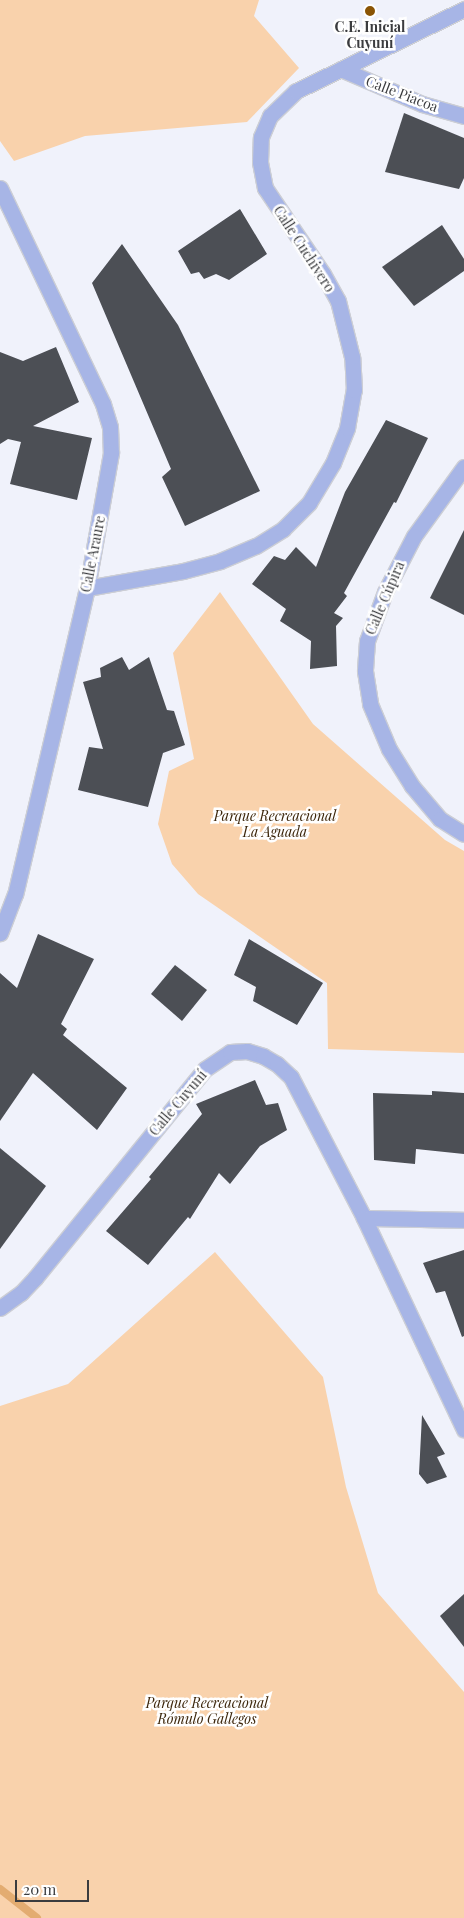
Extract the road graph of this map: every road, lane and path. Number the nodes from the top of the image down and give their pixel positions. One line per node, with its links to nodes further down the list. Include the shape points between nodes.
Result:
1 (464, 9): 2 (street, Calle Cuchivero)
2 (341, 70): 3 (street, Calle Piacoa, via 422,104); 6 (street, Calle Cuchivero, via 296,91 270,116 260,136 265,188 324,274 338,301 347,331 354,390 346,428 333,463 309,503 283,528 256,546 220,561 183,571)
3 (464, 116)
4 (0, 188): 6 (street, Calle Araure, via 103,404 110,427 111,453)
5 (464, 467): 7 (street, Calle Cúpira, via 414,536 385,592 367,641 365,671 370,704 408,779 440,819)
6 (87, 588): 8 (street, Calle Araure, via 15,894)
7 (464, 834)
8 (0, 933)
9 (364, 1218): 10 (street); 11 (street, Calle Cuyuní, via 290,1077 278,1064 263,1056 247,1051 230,1052 205,1069 35,1278); 12 (street, Calle Cuyuní)
10 (464, 1220)
11 (0, 1308)
12 (464, 1430)

